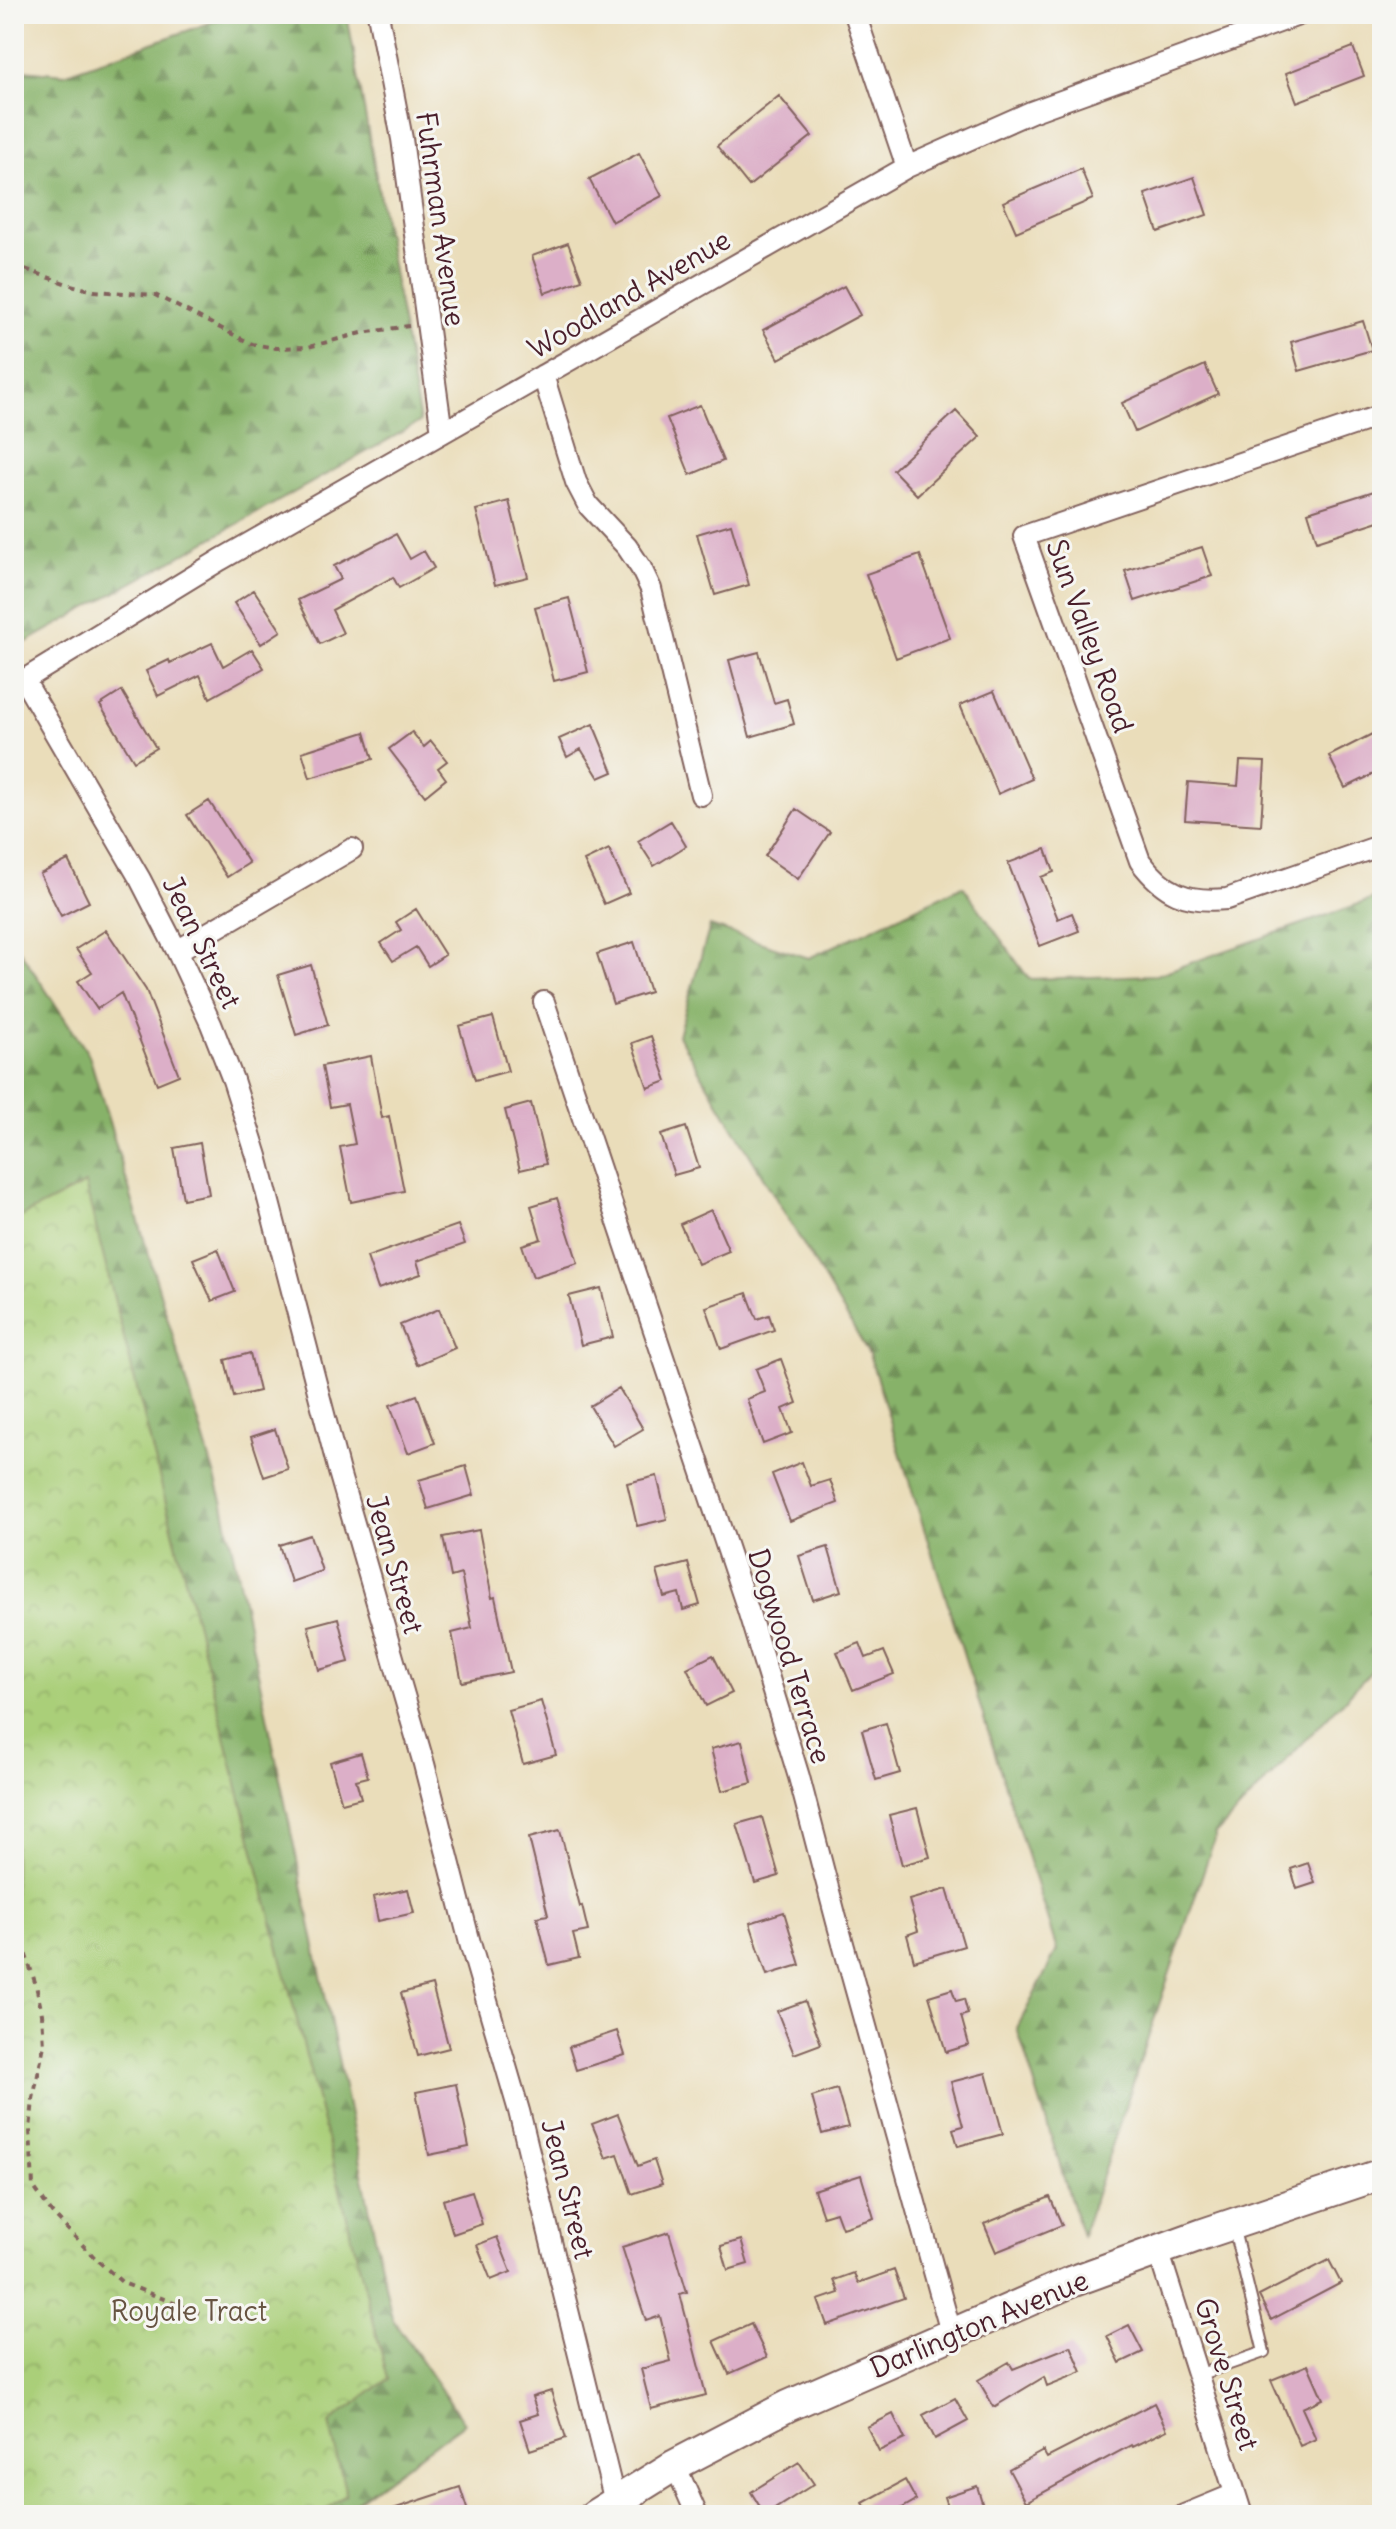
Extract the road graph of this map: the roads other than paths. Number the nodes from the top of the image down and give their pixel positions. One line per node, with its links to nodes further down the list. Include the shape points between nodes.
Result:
1 (378, 14): 7 (street, Fuhrman Avenue, via 402,139)
2 (855, 14): 4 (street)
3 (1301, 14): 4 (street, Woodland Avenue, via 1031,112)
4 (907, 167): 5 (street, Woodland Avenue)
5 (543, 375): 7 (street, Woodland Avenue); 9 (street, via 576,482 588,505 634,557 651,589)
6 (1382, 415): 10 (street, Sun Valley Road, via 1024,536 1140,861 1152,877 1188,898 1227,899)
7 (442, 433): 8 (street, Woodland Avenue)
8 (19, 683): 12 (street, Jean Street, via 140,879)
9 (701, 795)
10 (1382, 845)
11 (352, 849): 12 (street)
12 (177, 951): 21 (street, Jean Street, via 233,1080 257,1156 339,1472 519,2111)
13 (544, 1002): 17 (street, Dogwood Terrace, via 753,1625)
14 (1382, 2174): 15 (main road, Darlington Avenue)
15 (1233, 2224): 16 (main road, Darlington Avenue); 18 (lane, via 1264,2352)
16 (1158, 2250): 17 (main road, Darlington Avenue); 18 (street, Grove Street)
17 (952, 2336): 19 (main road, Darlington Avenue, via 788,2406)
18 (1198, 2375): 20 (street, Grove Street)
19 (675, 2465): 21 (main road, Darlington Avenue); 22 (street)
20 (1235, 2494): 23 (street); 24 (street, Grove Street)
21 (605, 2508)
22 (697, 2515)
23 (1184, 2515)
24 (1242, 2515)

